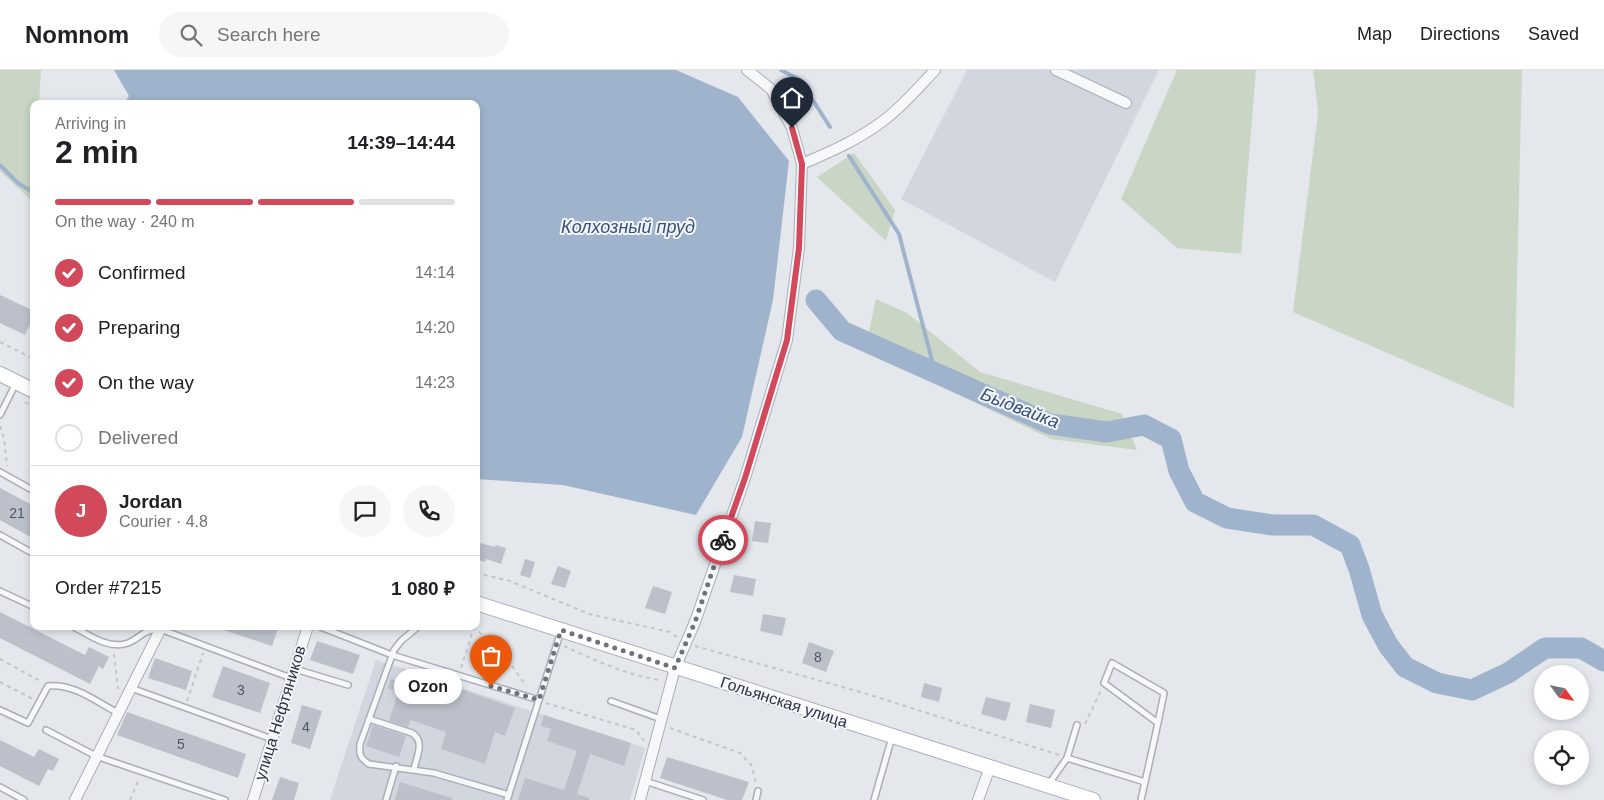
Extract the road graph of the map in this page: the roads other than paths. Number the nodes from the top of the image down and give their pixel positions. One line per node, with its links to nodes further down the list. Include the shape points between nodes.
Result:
1 (747, 70): 5 (street, via 771,89 792,128)
2 (935, 70): 5 (street, via 882,122 859,138)
3 (1056, 70): 4 (street)
4 (1126, 103)
5 (802, 164): 27 (street, via 799,248 787,340 745,478)
6 (0, 374): 7 (main road)
7 (17, 382): 8 (main road); 9 (lane)
8 (30, 389)
9 (0, 415)
10 (0, 472): 11 (lane)
11 (30, 489)
12 (0, 535): 13 (lane)
13 (30, 552)
14 (0, 591): 15 (lane)
15 (30, 605)
16 (480, 605): 24 (main road, Гольянская улица)
17 (80, 630): 18 (lane, via 113,646 129,643)
18 (146, 630)
19 (160, 630): 29 (street)
20 (166, 630): 26 (lane)
21 (307, 630): 26 (street, улица Нефтяников)
22 (328, 630): 25 (lane)
23 (414, 630): 25 (lane, via 401,641)
24 (559, 637): 27 (main road, Гольянская улица); 30 (lane)
25 (392, 655): 30 (lane); 34 (lane)
26 (293, 674): 28 (lane); 40 (street, улица Нефтяников)
27 (674, 674): 35 (street); 39 (main road, Гольянская улица)
28 (348, 685)
29 (131, 688): 33 (street); 40 (lane)
30 (539, 700): 51 (lane)
31 (611, 702): 35 (lane)
32 (0, 710): 33 (lane, via 28,723 48,686 58,685)
33 (119, 710): 41 (street)
34 (368, 719): 43 (lane, via 360,744 361,759 369,764); 45 (lane, via 417,736 420,741)
35 (661, 722): 46 (street)
36 (1158, 723): 36 (lane, via 1164,693 1112,663 1104,683); 47 (lane)
37 (1077, 725): 42 (lane)
38 (46, 730): 41 (lane)
39 (892, 736): 44 (main road, Гольянская улица); 60 (lane)
40 (272, 739): 55 (street, улица Нефтяников)
41 (96, 756): 53 (street); 54 (lane)
42 (1067, 758): 47 (lane); 48 (lane)
43 (396, 766): 45 (lane); 56 (lane)
44 (990, 767): 48 (main road, Гольянская улица); 61 (street)
45 (414, 769): 51 (lane)
46 (645, 781): 57 (street); 58 (lane)
47 (1145, 782): 63 (lane)
48 (1048, 786): 62 (main road, Гольянская улица)
49 (0, 787): 52 (lane)
50 (758, 791): 59 (lane)
51 (508, 797)
52 (24, 800)
53 (75, 800)
54 (225, 800)
55 (253, 800)
56 (386, 800)
57 (640, 800)
58 (703, 800)
59 (756, 800)
60 (874, 800)
61 (978, 800)
62 (1093, 800)
63 (1141, 800)

